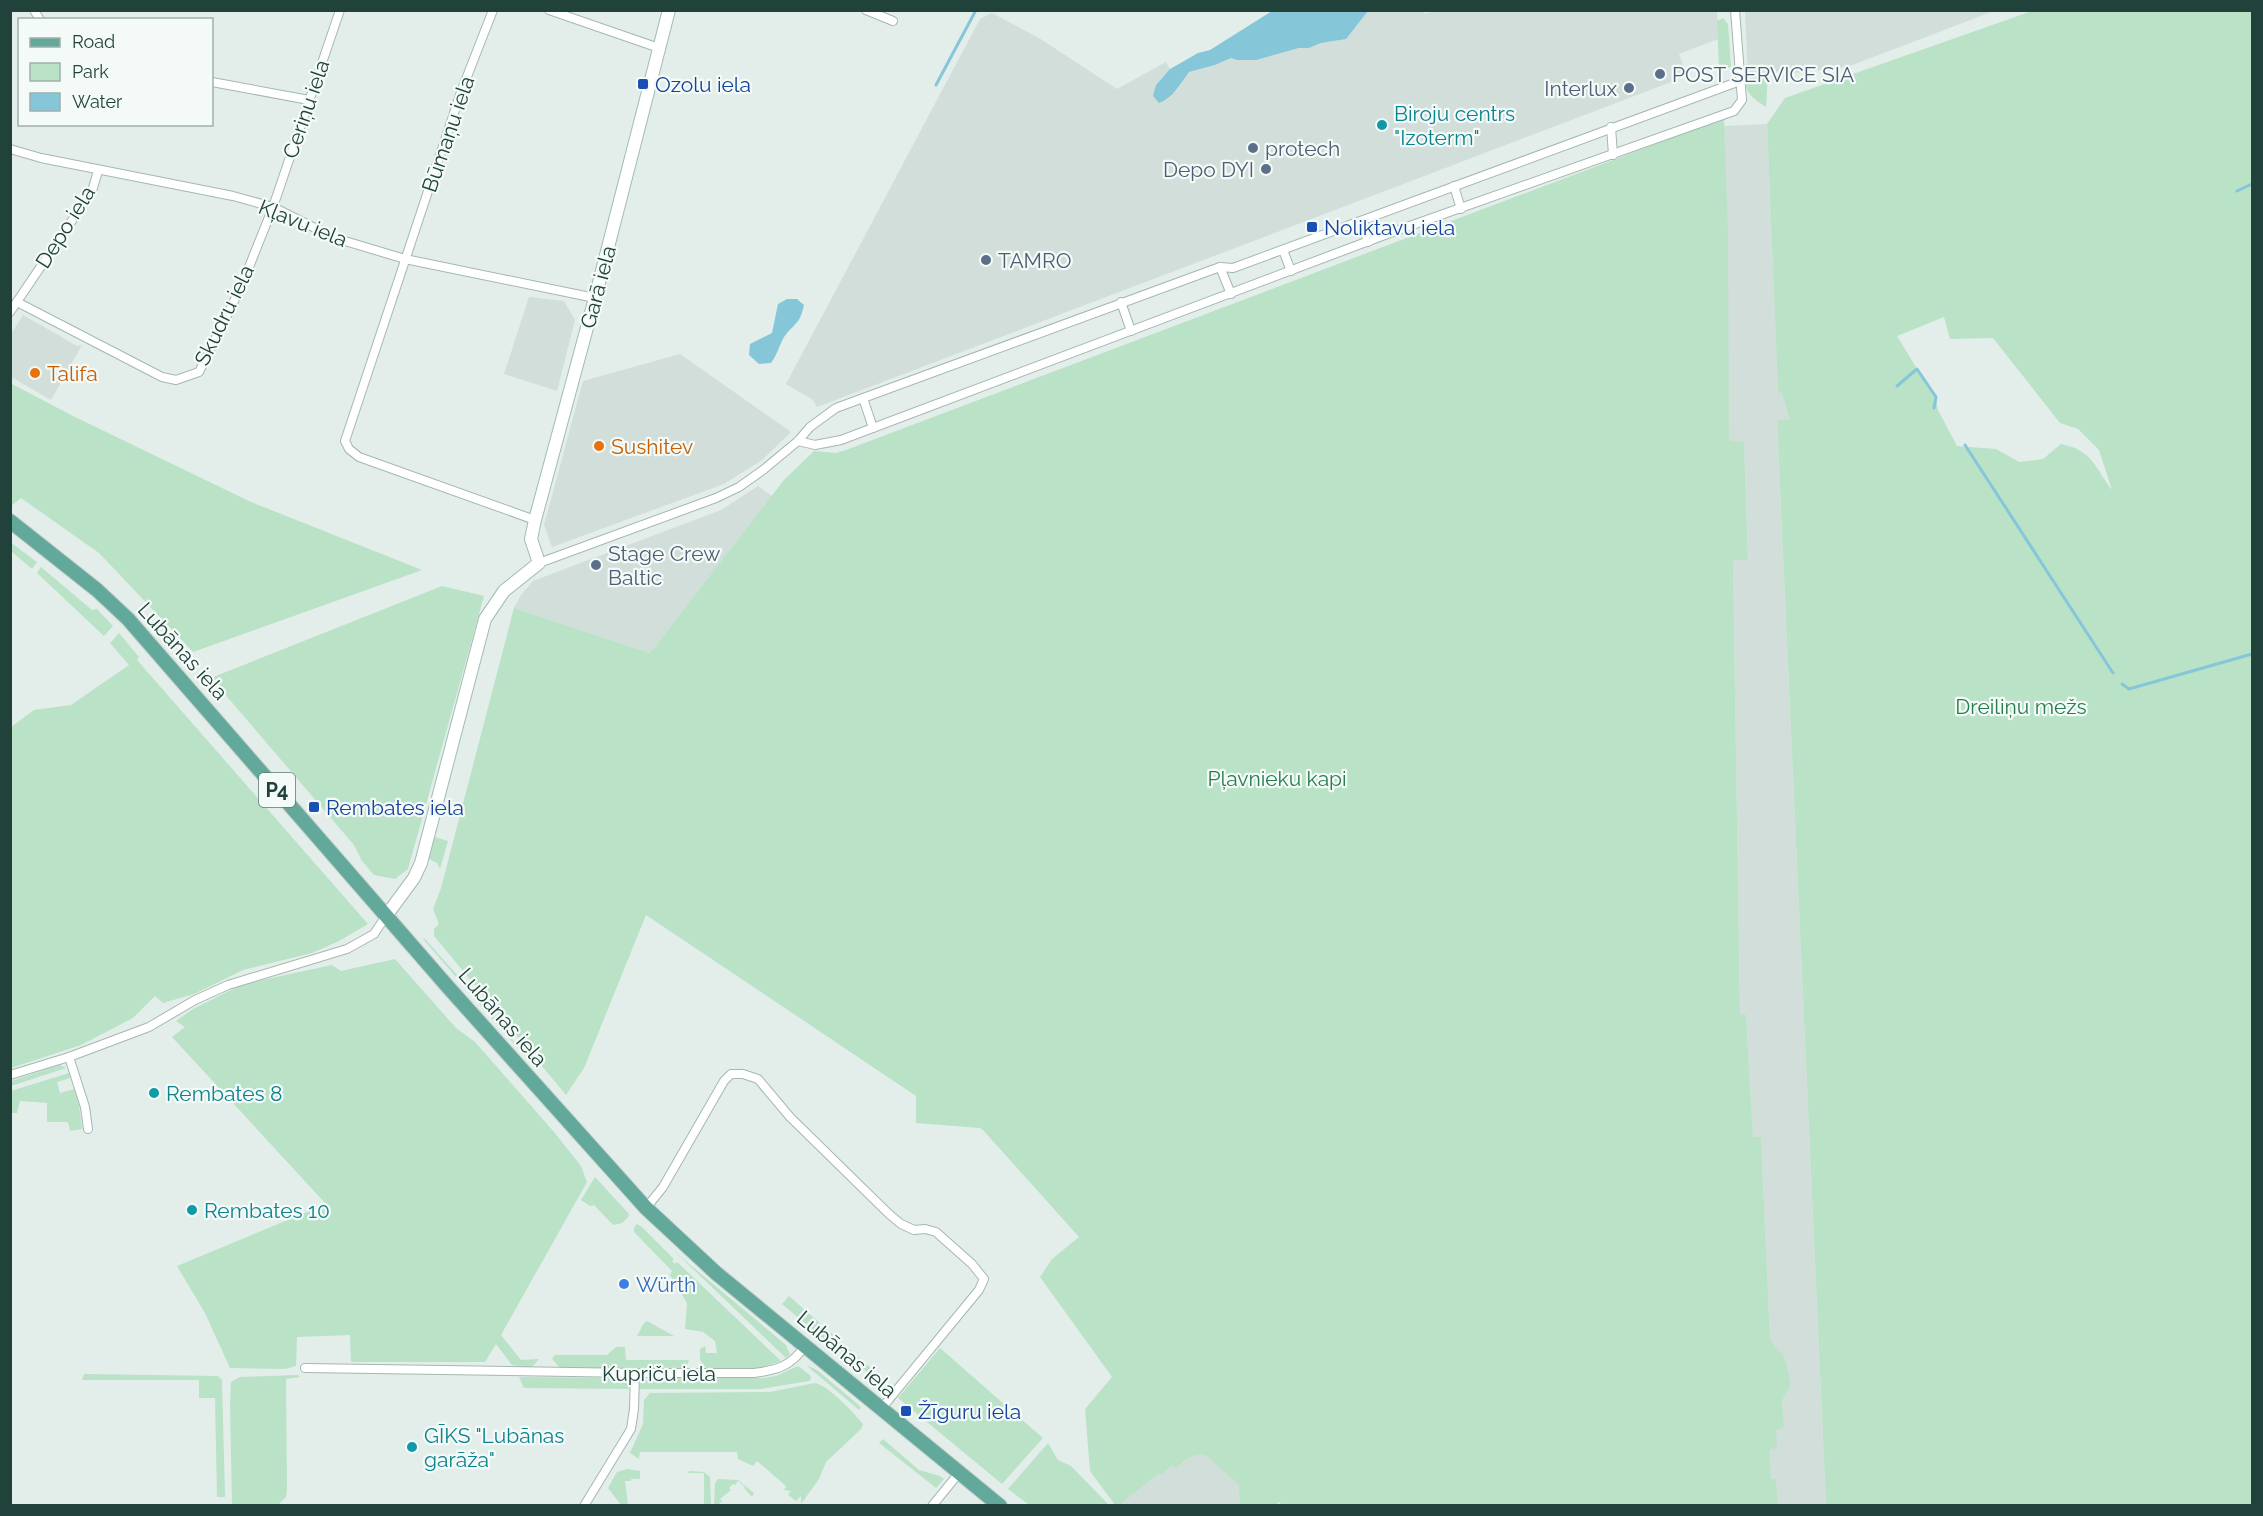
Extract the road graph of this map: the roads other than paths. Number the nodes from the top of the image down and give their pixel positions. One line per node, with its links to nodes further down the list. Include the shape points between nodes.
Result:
1 (339, 10): 11 (street, Ceriņu iela)
2 (493, 10): 22 (street, Būmaņu iela)
3 (549, 10): 8 (street)
4 (669, 10): 8 (street, Garā iela)
5 (866, 10): 7 (street)
6 (1735, 10): 9 (street)
7 (893, 21)
8 (660, 48): 26 (street, Garā iela)
9 (1740, 81): 12 (street); 14 (street, via 1742,100 1734,111)
10 (213, 82): 11 (street)
11 (309, 100): 17 (street, Ceriņu iela)
12 (1611, 128): 14 (street); 16 (street)
13 (10, 149): 15 (street, Kļavu iela)
14 (1613, 155): 18 (street)
15 (98, 171): 17 (street, Kļavu iela); 27 (street, Depo iela, via 92,191)
16 (1454, 186): 18 (street); 19 (street)
17 (273, 207): 22 (street, Kļavu iela, via 336,238); 27 (street, Skudru iela, via 242,287 199,372 176,380 162,377)
18 (1461, 209): 20 (street)
19 (1361, 221): 20 (street); 21 (street)
20 (1368, 242): 24 (street)
21 (1283, 250): 23 (street, via 1233,268); 24 (street)
22 (405, 259): 26 (street, Kļavu iela); 34 (street, Būmaņu iela, via 345,441 360,457)
23 (1220, 267): 25 (street); 28 (street)
24 (1291, 271): 25 (street)
25 (1231, 294): 30 (street)
26 (595, 298): 34 (street, Garā iela)
27 (17, 302): 29 (street, Depo iela)
28 (1121, 302): 30 (street); 31 (street)
29 (10, 312)
30 (1131, 331): 32 (street)
31 (863, 398): 32 (street); 33 (street, via 836,408)
32 (873, 428): 33 (street, via 815,445)
33 (798, 441): 36 (street, via 764,470 716,498)
34 (535, 520): 36 (street, Garā iela, via 531,539)
35 (10, 521): 37 (main road, Lubānas iela / P4, via 128,619)
36 (539, 562): 37 (street, via 504,591 485,619 421,863)
37 (387, 916): 38 (street, via 374,934 347,949 228,985 149,1027); 41 (main road, Lubānas iela / P4)
38 (69, 1057): 39 (street); 40 (street)
39 (10, 1075)
40 (88, 1129)
41 (646, 1208): 42 (main road, Lubānas iela / P4); 45 (street, via 669,1177 724,1081 731,1074 758,1079 790,1117 889,1214 914,1230 936,1232 984,1278 979,1290)
42 (805, 1346): 44 (street, Kupriču iela, via 793,1362 769,1371); 45 (main road, Lubānas iela / P4)
43 (305, 1368): 44 (street, Kupriču iela)
44 (635, 1373): 47 (street, via 631,1429)
45 (881, 1409): 46 (main road, Lubānas iela / P4)
46 (959, 1473): 48 (street); 49 (main road, Lubānas iela / P4)
47 (584, 1506)
48 (932, 1506)
49 (1000, 1506)

